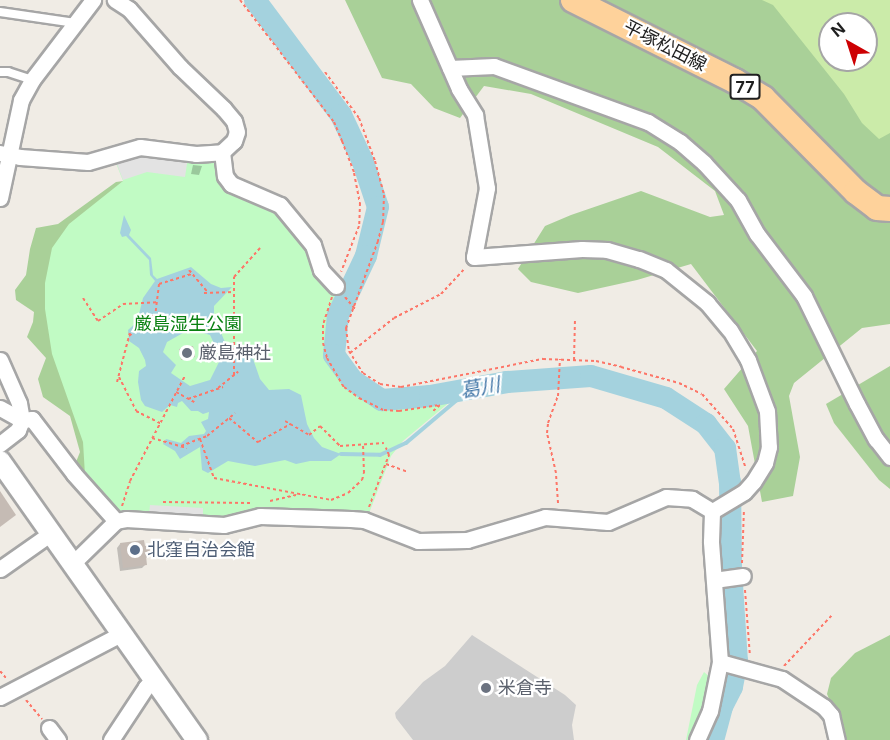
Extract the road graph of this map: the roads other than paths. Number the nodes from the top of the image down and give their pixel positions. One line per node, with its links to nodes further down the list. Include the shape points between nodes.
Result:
1 (93, 0): 6 (street)
2 (115, 0): 10 (street, via 129,9 234,121 234,141)
3 (420, 0): 7 (street)
4 (573, 0): 13 (main road, 平塚松田線 / 77, via 763,98 856,192 877,208)
5 (0, 12): 6 (lane)
6 (75, 23): 9 (street)
7 (450, 68): 19 (street, via 494,66 648,122 696,156 738,200 804,296 857,404); 21 (street, via 475,115 487,188 474,257 608,250 666,270 707,303 736,340 767,411 769,447 765,463 744,490)
8 (0, 72): 9 (lane)
9 (32, 80): 11 (street, via 21,100)
10 (222, 152): 11 (street, via 196,154 140,147 88,162); 14 (street, via 225,176 231,184 280,205 313,245 321,270)
11 (5, 154): 12 (street)
12 (0, 195)
13 (890, 209)
14 (336, 286)
15 (0, 360): 17 (street, via 19,403)
16 (0, 408): 17 (street)
17 (22, 420): 18 (street, via 18,430); 22 (street, via 32,419)
18 (0, 444)
19 (890, 457)
20 (0, 461): 23 (street)
21 (716, 508): 22 (street, via 692,499 666,497 608,522 532,520 467,540 426,541 364,520 274,516 224,525); 27 (street)
22 (116, 521): 24 (street)
23 (51, 533): 24 (street); 25 (street)
24 (72, 564): 28 (street)
25 (0, 569)
26 (743, 576): 27 (street)
27 (714, 580): 29 (street)
28 (121, 634): 30 (street); 31 (street)
29 (722, 663): 34 (street, via 710,711); 35 (street, via 776,678 824,707 831,715)
30 (153, 682): 32 (street); 33 (street)
31 (0, 697)
32 (111, 740)
33 (196, 740)
34 (697, 740)
35 (837, 740)

